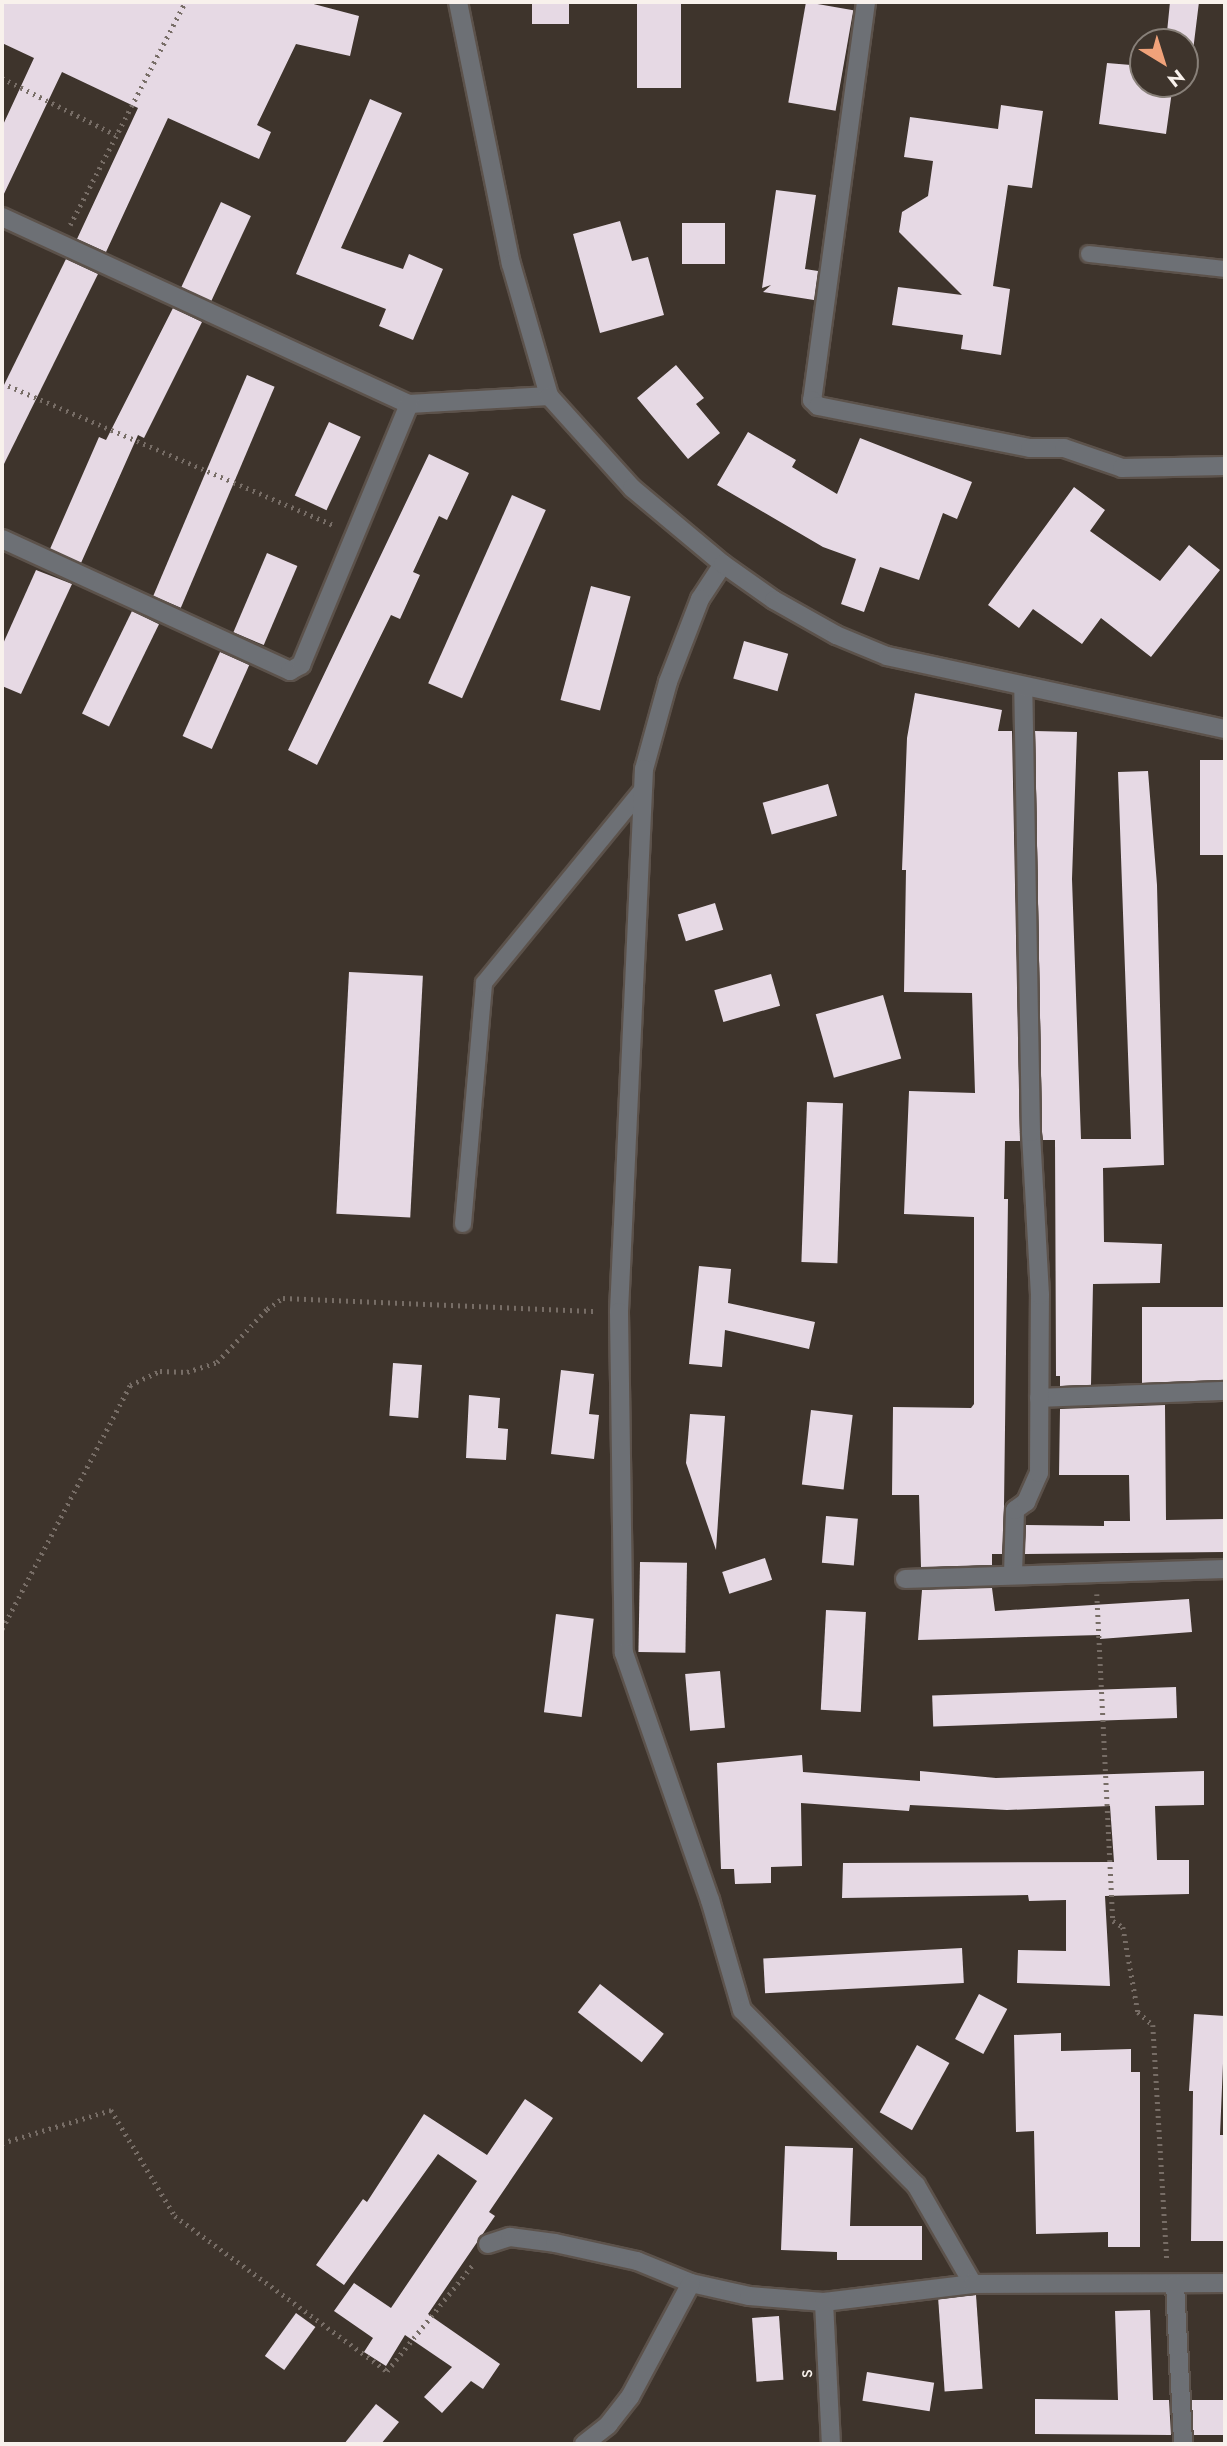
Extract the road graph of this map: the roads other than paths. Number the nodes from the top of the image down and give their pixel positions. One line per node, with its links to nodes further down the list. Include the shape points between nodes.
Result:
1 (458, 2): 6 (street, via 511,264)
2 (866, 2): 8 (street, via 813,400 818,406 1030,448 1064,448 1122,468)
3 (2, 216): 7 (street)
4 (1089, 254): 5 (lane)
5 (1225, 269)
6 (549, 396): 7 (street); 10 (street, via 632,488)
7 (409, 404): 9 (street, via 301,665 290,671)
8 (1225, 466)
9 (2, 539)
10 (723, 564): 11 (street, via 836,635 887,656); 13 (street, via 700,599 668,682)
11 (1023, 686): 12 (street); 16 (street)
12 (1225, 729)
13 (643, 789): 14 (lane, via 484,983); 23 (street, via 619,1311 624,1653 710,1900 742,2010 916,2185)
14 (463, 1224)
15 (1225, 1391): 16 (street)
16 (1039, 1398): 18 (street, via 1039,1473 1026,1502 1014,1510)
17 (1225, 1569): 18 (street)
18 (1013, 1574): 19 (street)
19 (905, 1578)
20 (488, 2244): 21 (street, via 510,2236 555,2243 637,2261)
21 (691, 2283): 25 (street, via 748,2295); 26 (street, via 630,2397 608,2425)
22 (1225, 2283): 24 (street)
23 (972, 2284): 24 (street); 25 (street)
24 (1172, 2284): 28 (street)
25 (824, 2302): 27 (street, s)
26 (584, 2444)
27 (831, 2444)
28 (1183, 2444)

